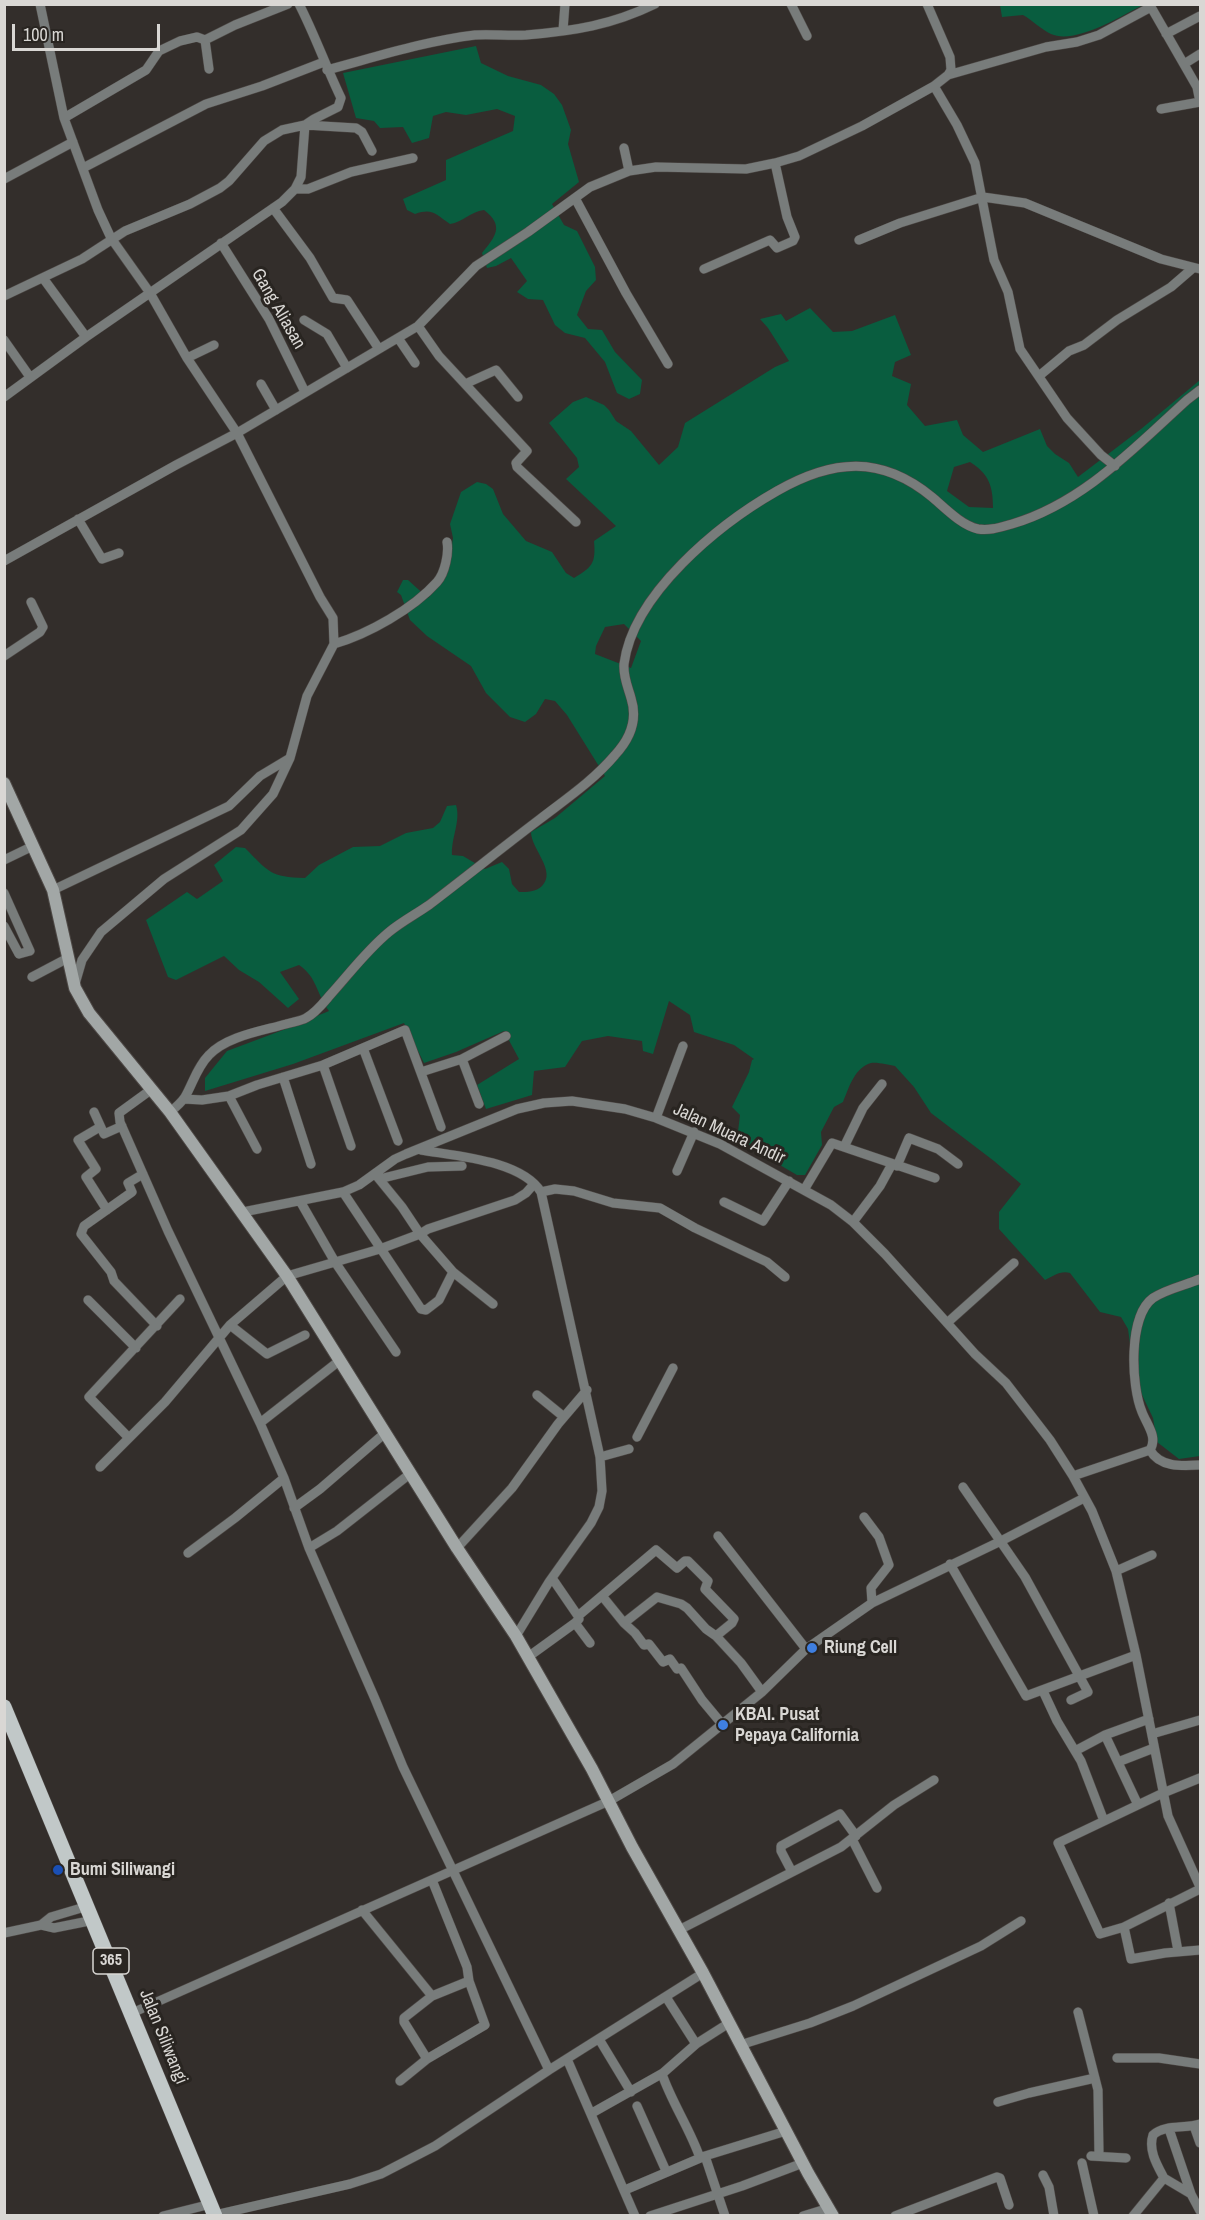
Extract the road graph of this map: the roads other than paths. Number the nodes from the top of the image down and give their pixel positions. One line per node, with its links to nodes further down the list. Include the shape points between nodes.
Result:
1 (39, 4): 20 (street)
2 (288, 4): 12 (street)
3 (299, 4): 15 (street)
4 (565, 4): 9 (street)
5 (655, 4): 9 (street, via 608,24)
6 (791, 4): 11 (street)
7 (927, 5): 17 (street, via 950,57)
8 (1200, 16): 10 (street)
9 (563, 30): 15 (street, via 477,35)
10 (1166, 34): 14 (street); 17 (street, via 1151,7 1099,35)
11 (807, 36)
12 (204, 40): 16 (street); 20 (street, via 197,37 180,41 159,51 146,70)
13 (1200, 54): 14 (street)
14 (1184, 64): 19 (street, via 1197,87 1200,102)
15 (326, 66): 21 (street, via 341,98 340,104); 27 (street, via 206,104)
16 (209, 69)
17 (948, 75): 18 (street)
18 (934, 86): 26 (street, via 849,132); 31 (street, via 975,163)
19 (1161, 109)
20 (64, 118): 22 (street)
21 (305, 126): 24 (street, via 356,128); 30 (street, via 301,177); 34 (street, via 282,130 264,141 229,182 219,188)
22 (73, 142): 27 (street); 29 (street)
23 (624, 148): 28 (street)
24 (372, 151)
25 (413, 158): 30 (street, via 351,172 308,189)
26 (775, 164): 28 (street, via 746,170 672,166); 38 (street, via 795,237 793,242 777,248 770,240)
27 (83, 168): 34 (street)
28 (629, 171): 32 (street, via 604,180)
29 (4, 179)
30 (295, 189): 33 (street)
31 (983, 197): 35 (street); 37 (street, via 1025,203 1161,259); 53 (street, via 994,260 1008,291 1020,349)
32 (575, 198): 43 (street, via 476,266); 51 (street)
33 (273, 208): 36 (street); 48 (street, via 310,258 333,298 350,302)
34 (111, 238): 39 (street, via 82,259); 40 (street)
35 (859, 240)
36 (220, 243): 40 (street); 58 (street, Gang Aliasan, via 269,319)
37 (1197, 268): 53 (street, via 1084,345 1069,351)
38 (704, 269)
39 (43, 278): 41 (street); 44 (street)
40 (147, 295): 44 (street); 49 (street)
41 (4, 296)
42 (304, 320): 52 (street, via 327,334)
43 (418, 326): 45 (street); 56 (street)
44 (86, 337): 54 (street)
45 (398, 338): 48 (street); 50 (street)
46 (4, 340): 54 (street)
47 (214, 345): 49 (street)
48 (380, 349): 52 (street)
49 (187, 358): 62 (street)
50 (415, 363)
51 (668, 364)
52 (347, 368): 58 (street)
53 (1039, 376): 63 (street, via 1067,418)
54 (30, 377): 59 (street)
55 (261, 384): 61 (street)
56 (465, 384): 60 (street, via 496,370); 65 (street, via 527,451 517,467)
57 (1200, 390): 63 (street)
58 (304, 392): 61 (street)
59 (4, 397)
60 (518, 397)
61 (276, 410): 62 (street)
62 (234, 435): 64 (street); 70 (street, via 333,618)
63 (1115, 466): 92 (street, via 1085,489 1035,517 991,529 967,525 920,487 888,470 846,465 814,473 776,491 697,548 655,597 629,642 624,668 634,725 614,757 580,789 390,931 307,1018 223,1044 209,1054)
64 (78, 519): 67 (street, via 102,559); 68 (street)
65 (576, 522)
66 (447, 542): 70 (street, via 438,581 374,628)
67 (119, 553)
68 (4, 561)
69 (32, 602): 71 (street, via 43,627)
70 (334, 644): 72 (street, via 307,696)
71 (4, 656)
72 (290, 758): 76 (street, via 260,777 229,806); 81 (street, via 273,794 241,830 164,879 101,932 82,960)
73 (4, 783): 74 (main road)
74 (33, 846): 75 (street); 76 (main road)
75 (4, 860)
76 (53, 890): 79 (main road)
77 (6, 900): 78 (street, via 30,951 19,954)
78 (4, 926)
79 (68, 958): 80 (street); 81 (main road)
80 (32, 976)
81 (75, 988): 90 (main road, via 89,1013)
82 (506, 1036): 85 (street)
83 (683, 1046): 96 (street)
84 (363, 1047): 86 (street); 87 (street, via 405,1030); 101 (street)
85 (462, 1059): 87 (street); 93 (street)
86 (323, 1065): 88 (street); 103 (street)
87 (421, 1072): 99 (street)
88 (283, 1077): 91 (street); 106 (street)
89 (882, 1084): 102 (street, via 863,1108)
90 (152, 1089): 95 (main road); 97 (street, via 119,1113)
91 (229, 1096): 92 (street); 104 (street)
92 (184, 1099): 95 (street)
93 (479, 1104)
94 (94, 1112): 98 (street)
95 (170, 1112): 122 (main road)
96 (656, 1118): 100 (street, Jalan Muara Andir); 105 (street, Jalan Muara Andir, via 572,1101 544,1102)
97 (122, 1126): 98 (street, via 104,1134); 111 (street)
98 (100, 1127): 121 (street, via 78,1140 96,1169 86,1177)
99 (441, 1127)
100 (694, 1132): 110 (street); 114 (street, Jalan Muara Andir)
101 (398, 1141)
102 (845, 1145): 108 (street); 116 (street, via 830,1144)
103 (351, 1146)
104 (257, 1149)
105 (420, 1150): 112 (street, Jalan Muara Andir, via 395,1159); 115 (street, via 502,1165)
106 (311, 1164)
107 (958, 1164): 108 (street, via 938,1149 909,1138)
108 (894, 1165): 113 (street); 123 (street)
109 (462, 1166): 112 (street)
110 (677, 1171)
111 (143, 1174): 121 (street, via 128,1183 132,1192); 139 (street)
112 (377, 1176): 117 (street, Jalan Muara Andir); 124 (street)
113 (935, 1178)
114 (789, 1181): 116 (street, Jalan Muara Andir); 120 (street, via 763,1221)
115 (534, 1184): 118 (street); 124 (street, via 515,1200)
116 (804, 1190): 123 (street, Jalan Muara Andir)
117 (343, 1192): 119 (street, Jalan Muara Andir); 125 (street)
118 (541, 1192): 130 (street, via 574,1191 613,1203 660,1209 767,1262); 144 (street)
119 (300, 1200): 122 (street, Jalan Muara Andir); 126 (street)
120 (724, 1202)
121 (107, 1210): 137 (street, via 84,1226 81,1234 114,1281)
122 (243, 1212): 129 (main road)
123 (853, 1222): 135 (street, Jalan Muara Andir)
124 (420, 1234): 125 (street); 128 (street)
125 (380, 1249): 126 (street); 128 (street, via 423,1310 439,1300)
126 (335, 1262): 129 (street); 141 (street)
127 (1014, 1263): 135 (street)
128 (453, 1272): 134 (street)
129 (287, 1276): 136 (street); 142 (main road)
130 (785, 1277)
131 (1200, 1279): 152 (street, via 1154,1297 1140,1316 1135,1341 1136,1391 1153,1437)
132 (180, 1299): 137 (street)
133 (88, 1300): 140 (street)
134 (493, 1304)
135 (947, 1323): 157 (street, Jalan Muara Andir, via 1006,1383)
136 (230, 1325): 138 (street, via 267,1354); 139 (street)
137 (157, 1326): 140 (street)
138 (305, 1335)
139 (219, 1339): 147 (street); 150 (street)
140 (136, 1348): 150 (street, via 89,1397)
141 (396, 1352)
142 (339, 1361): 147 (street); 148 (main road)
143 (673, 1368): 149 (street)
144 (587, 1390): 146 (street); 153 (street)
145 (537, 1395): 146 (street)
146 (564, 1417): 166 (street, via 512,1488)
147 (260, 1423): 158 (street)
148 (385, 1433): 156 (main road); 161 (street)
149 (637, 1437)
150 (129, 1438): 155 (street)
151 (629, 1449): 153 (street)
152 (1150, 1450): 154 (street, via 1166,1463); 157 (street)
153 (600, 1457): 171 (street, via 599,1507)
154 (1200, 1465)
155 (100, 1467)
156 (411, 1473): 165 (street, via 337,1532); 166 (main road)
157 (1073, 1476): 160 (street, Jalan Muara Andir)
158 (284, 1478): 161 (street); 167 (street)
159 (963, 1487): 164 (street)
160 (1084, 1498): 164 (street); 170 (street, Jalan Muara Andir)
161 (294, 1508): 165 (street)
162 (864, 1517): 173 (street, via 879,1537 889,1565 871,1588)
163 (718, 1536): 179 (street)
164 (1001, 1541): 169 (street); 182 (street)
165 (309, 1548): 202 (street, via 402,1767)
166 (458, 1548): 176 (main road)
167 (188, 1553)
168 (1152, 1556): 170 (street)
169 (950, 1564): 173 (street); 183 (street, via 1024,1695)
170 (1116, 1571): 180 (street, Jalan Muara Andir)
171 (552, 1578): 174 (street); 176 (street)
172 (603, 1597): 174 (street); 175 (street); 177 (street, via 656,1550 677,1568 688,1561 708,1581 705,1589 734,1619)
173 (872, 1603): 179 (street)
174 (577, 1620): 178 (street); 181 (street)
175 (624, 1623): 177 (street, via 658,1597 687,1608); 189 (street, via 644,1645 650,1644 663,1662 669,1659 681,1668)
176 (516, 1636): 181 (main road)
177 (716, 1636): 184 (street)
178 (590, 1643)
179 (806, 1649): 184 (street)
180 (1136, 1655): 182 (street); 187 (street, Jalan Muara Andir)
181 (528, 1657): 198 (main road)
182 (1079, 1676): 183 (street); 185 (street, via 1087,1693)
183 (1043, 1691): 193 (street)
184 (762, 1692): 189 (street)
185 (1071, 1700)
186 (4, 1707): 209 (main road, Jalan Siliwangi / 365)
187 (1149, 1719): 190 (street, Jalan Muara Andir); 191 (street)
188 (1200, 1720): 190 (street)
189 (722, 1724): 198 (street, via 673,1764)
190 (1152, 1734): 192 (street, Jalan Muara Andir)
191 (1105, 1735): 193 (street); 194 (street)
192 (1154, 1748): 194 (street); 197 (street, Jalan Muara Andir)
193 (1075, 1751): 200 (street)
194 (1118, 1762): 199 (street)
195 (1200, 1778): 197 (street)
196 (934, 1780): 201 (street)
197 (1163, 1793): 199 (street); 206 (street, Jalan Muara Andir, via 1168,1816)
198 (609, 1802): 202 (street); 213 (main road)
199 (1138, 1805): 200 (street)
200 (1104, 1821): 212 (street, via 1058,1843 1098,1932)
201 (854, 1837): 203 (street); 203 (street, via 840,1814 781,1846); 205 (street)
202 (453, 1870): 204 (street); 231 (street)
203 (792, 1872): 213 (street)
204 (432, 1880): 208 (street); 218 (street)
205 (878, 1888)
206 (1200, 1888): 207 (street)
207 (1169, 1903): 212 (street); 216 (street)
208 (362, 1910): 219 (street); 222 (street)
209 (91, 1913): 211 (street, via 51,1917); 211 (street, via 54,1928); 222 (main road, Jalan Siliwangi / 365)
210 (1021, 1921): 226 (street, via 981,1946 854,2006)
211 (40, 1925): 214 (street)
212 (1124, 1927): 216 (street, via 1131,1959)
213 (679, 1930): 217 (main road)
214 (4, 1933)
215 (1200, 1950): 216 (street)
216 (1178, 1951)
217 (703, 1973): 220 (street); 223 (main road)
218 (469, 1981): 219 (street); 228 (street, via 484,2025)
219 (432, 1996): 228 (street, via 404,2018)
220 (666, 1997): 224 (street); 225 (street)
221 (1078, 2012): 233 (street)
222 (132, 2013): 254 (main road, Jalan Siliwangi / 365)
223 (729, 2023): 225 (street); 226 (main road)
224 (599, 2038): 229 (street); 235 (street)
225 (696, 2044): 232 (street)
226 (740, 2045): 241 (main road)
227 (1117, 2058): 230 (street)
228 (427, 2059): 234 (street)
229 (567, 2059): 231 (street); 238 (street)
230 (1200, 2062)
231 (549, 2070): 254 (street, via 435,2146 381,2174 350,2184)
232 (662, 2074): 235 (street); 243 (street)
233 (1095, 2078): 236 (street); 244 (street, via 1095,2156)
234 (400, 2081)
235 (631, 2092): 238 (street)
236 (998, 2102)
237 (637, 2106): 247 (street)
238 (592, 2113): 250 (street)
239 (1197, 2125): 240 (street); 242 (street)
240 (1169, 2128): 249 (street, via 1156,2132 1151,2140); 252 (street)
241 (786, 2131): 243 (street); 245 (main road)
242 (1200, 2143)
243 (703, 2157): 247 (street); 251 (street)
244 (1126, 2158)
245 (803, 2163): 251 (street); 256 (main road)
246 (1082, 2163): 264 (street)
247 (666, 2171): 250 (street)
248 (1043, 2175): 263 (street)
249 (1164, 2178): 252 (street); 265 (street)
250 (625, 2190): 258 (street)
251 (717, 2192): 259 (street); 260 (street)
252 (1191, 2194): 255 (street)
253 (1009, 2205): 262 (street, via 997,2177)
254 (214, 2211): 257 (street)
255 (1200, 2211)
256 (831, 2212): 261 (street)
257 (163, 2216)
258 (636, 2216)
259 (650, 2216)
260 (725, 2216)
261 (803, 2216)
262 (895, 2216)
263 (1054, 2216)
264 (1094, 2216)
265 (1133, 2216)

